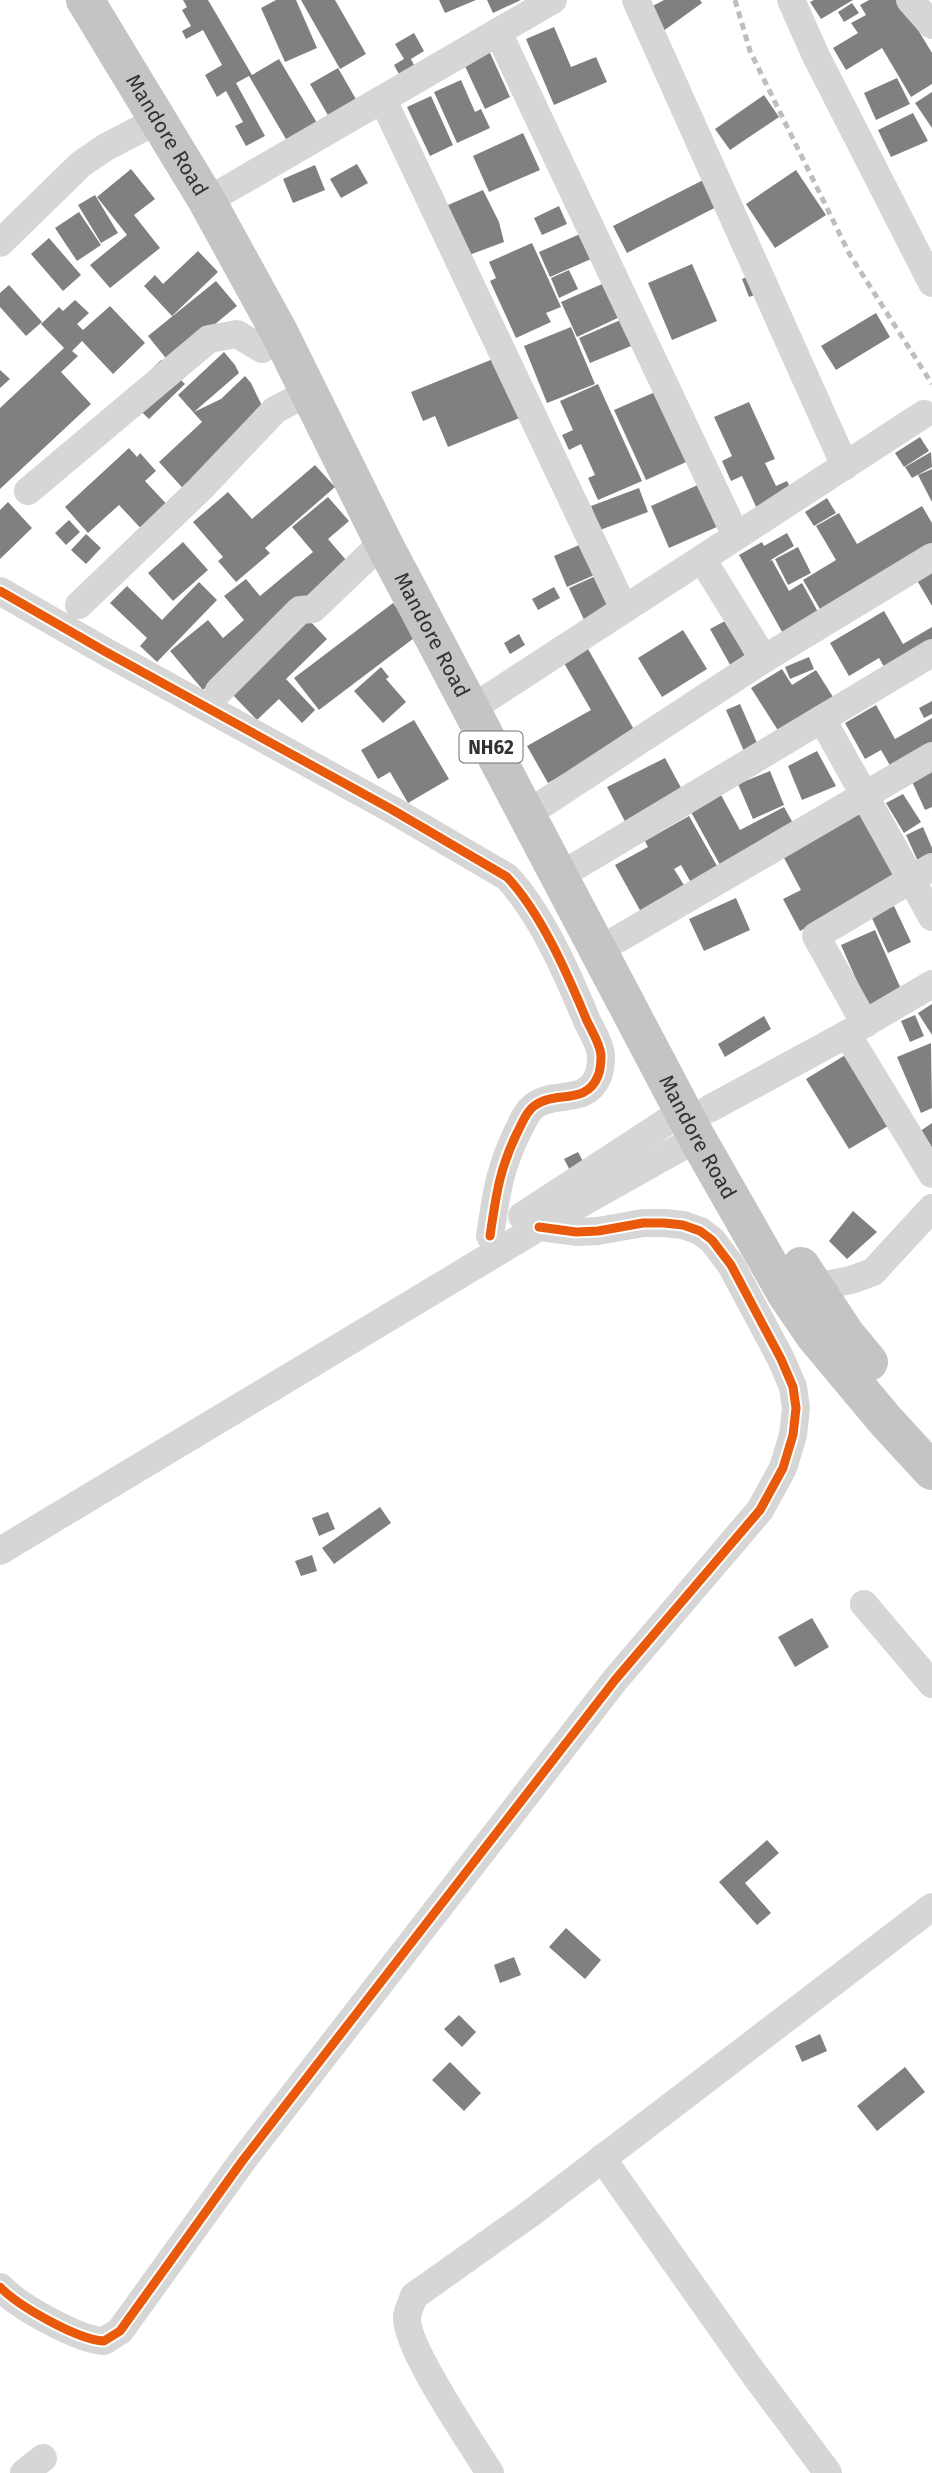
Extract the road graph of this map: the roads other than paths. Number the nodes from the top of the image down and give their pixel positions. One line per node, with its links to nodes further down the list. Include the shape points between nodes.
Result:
1 (85, 0): 10 (highway, Mandore Road / NH62)
2 (114, 0): 11 (highway, Mandore Road / NH62)
3 (553, 0): 8 (street)
4 (636, 0): 17 (street)
5 (791, 0): 13 (street)
6 (910, 0): 7 (street)
7 (932, 25)
8 (498, 32): 9 (street); 19 (street)
9 (383, 100): 11 (street); 25 (street)
10 (158, 120): 11 (highway, Mandore Road / NH62); 12 (street, via 81,164)
11 (217, 194): 14 (highway, Mandore Road / NH62); 29 (highway, Mandore Road / NH62)
12 (0, 243)
13 (932, 283)
14 (279, 332): 15 (highway, Mandore Road / NH62); 18 (street, via 262,349 237,334 209,339)
15 (309, 392): 20 (highway, Mandore Road / NH62); 24 (street, via 275,410)
16 (924, 414): 17 (street)
17 (845, 466): 19 (street)
18 (28, 491)
19 (736, 536): 22 (street)
20 (383, 542): 28 (street, via 313,609 300,610); 29 (highway, Mandore Road / NH62)
21 (932, 557): 27 (street)
22 (702, 559): 25 (street); 27 (street)
23 (0, 591): 45 (street, via 414,822 507,877 523,893 571,981 601,1057 588,1091 552,1099 527,1113 499,1175)
24 (79, 605)
25 (624, 609): 29 (street)
26 (932, 653): 30 (street)
27 (764, 659): 33 (street)
28 (219, 691)
29 (481, 703): 33 (highway, Mandore Road / NH62); 40 (highway, Mandore Road / NH62)
30 (822, 719): 32 (street); 34 (street)
31 (932, 756): 32 (street)
32 (864, 795): 35 (street); 37 (street)
33 (544, 803): 34 (highway, Mandore Road / NH62)
34 (578, 865): 37 (highway, Mandore Road / NH62)
35 (921, 873): 36 (street); 39 (street, via 816,936)
36 (932, 917)
37 (618, 939): 40 (highway, Mandore Road / NH62)
38 (932, 984): 39 (street)
39 (856, 1029): 40 (street); 41 (street)
40 (696, 1119): 42 (street); 46 (highway, Mandore Road / NH62, via 755,1192); 48 (highway, Mandore Road / NH62, via 786,1294 814,1335)
41 (932, 1174)
42 (579, 1192): 44 (street); 45 (street)
43 (932, 1208): 46 (street, via 873,1272)
44 (539, 1227): 50 (street); 55 (street, via 598,1231 643,1223 683,1224 712,1240 731,1265 793,1387 796,1408 783,1468 760,1510 606,1691 243,2160 120,2331 104,2341 83,2337 17,2302)
45 (490, 1236): 49 (street)
46 (814, 1287): 47 (highway, Mandore Road / NH62, via 845,1333)
47 (932, 1432)
48 (932, 1471)
49 (0, 1529)
50 (0, 1551)
51 (864, 1604): 52 (street)
52 (932, 1684)
53 (928, 1920): 54 (street)
54 (602, 2158): 56 (street, via 414,2296 407,2318 413,2340); 57 (street)
55 (0, 2287)
56 (489, 2473)
57 (828, 2473)

